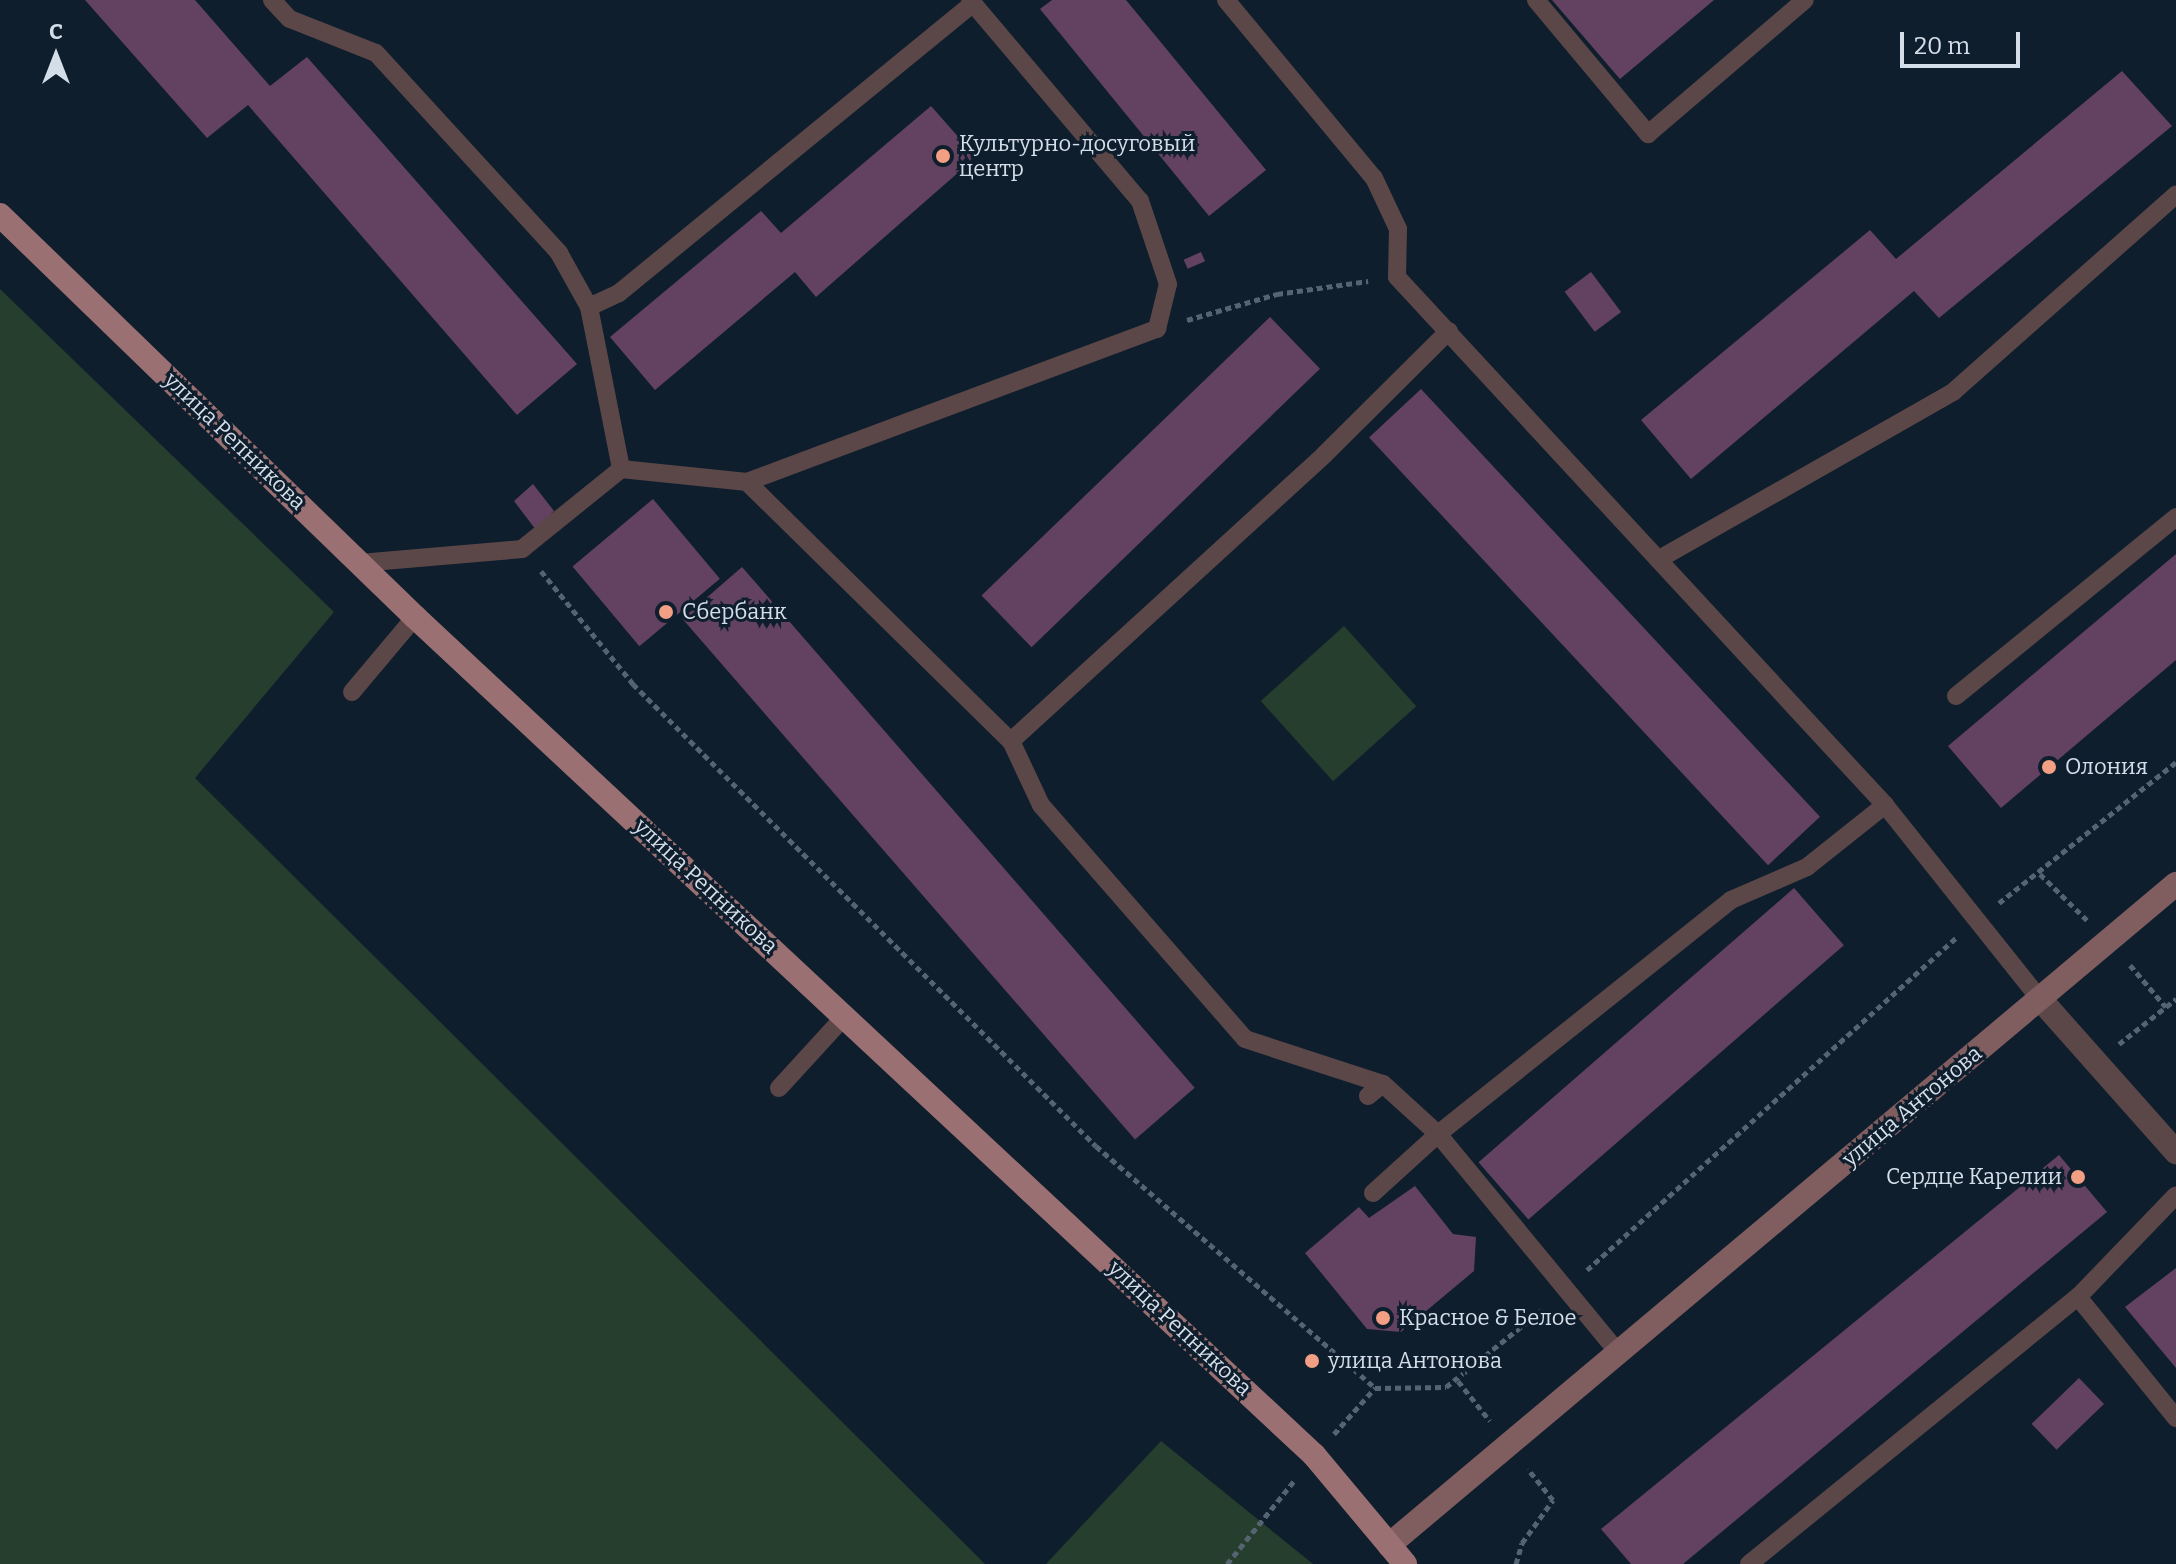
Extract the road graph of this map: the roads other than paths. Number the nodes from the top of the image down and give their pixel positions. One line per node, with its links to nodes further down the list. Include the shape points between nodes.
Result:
1 (272, 0): 8 (lane, via 290,19 376,53 559,253)
2 (1226, 0): 9 (lane, via 1374,178 1398,229 1397,277)
3 (1536, 0): 4 (lane, via 1648,134)
4 (1805, 0)
5 (972, 1): 8 (lane, via 619,293); 11 (lane, via 1140,201 1168,284 1157,329)
6 (2176, 195): 13 (lane, via 1953,392)
7 (0, 215): 14 (main road, улица Репникова)
8 (589, 307): 10 (lane)
9 (1449, 331): 13 (lane); 18 (lane, via 1324,455)
10 (621, 469): 11 (lane); 14 (lane, via 522,549)
11 (747, 482): 18 (lane)
12 (2176, 517): 17 (lane)
13 (1661, 558): 19 (lane)
14 (360, 563): 15 (main road, улица Репникова)
15 (415, 617): 16 (lane); 22 (main road, улица Репникова)
16 (352, 692)
17 (1956, 696)
18 (1011, 741): 24 (lane, via 1041,805 1245,1039 1375,1090)
19 (1885, 805): 21 (lane); 24 (lane, via 1807,867 1731,900)
20 (2176, 884): 21 (street, улица Антонова)
21 (2040, 999): 25 (street); 29 (street, улица Антонова)
22 (846, 1015): 23 (lane); 31 (main road, улица Репникова, via 1314,1455)
23 (779, 1088)
24 (1438, 1134): 26 (lane); 29 (lane)
25 (2176, 1152)
26 (1373, 1193)
27 (2176, 1195): 28 (lane)
28 (2078, 1297): 30 (lane); 33 (lane)
29 (1618, 1352): 31 (street, улица Антонова)
30 (2176, 1418)
31 (1389, 1545): 32 (main road, улица Репникова)
32 (1405, 1564)
33 (1749, 1564)

